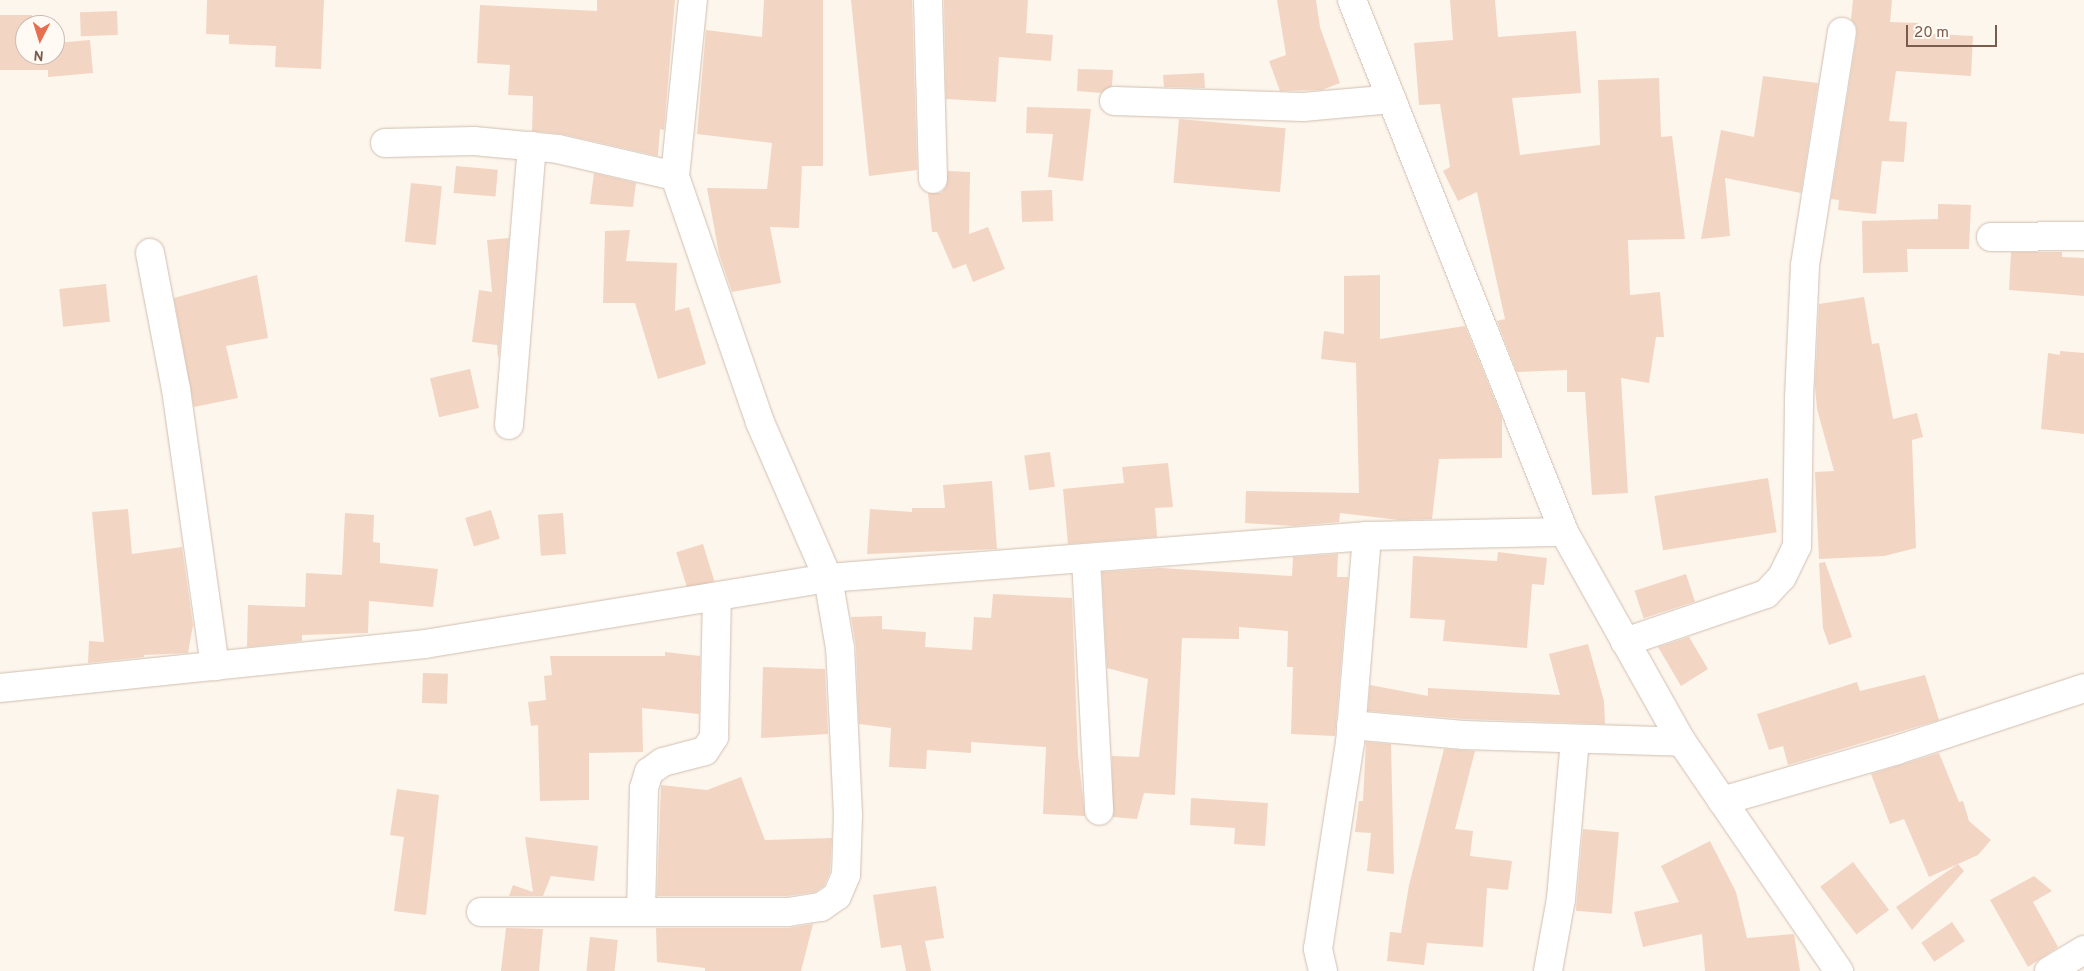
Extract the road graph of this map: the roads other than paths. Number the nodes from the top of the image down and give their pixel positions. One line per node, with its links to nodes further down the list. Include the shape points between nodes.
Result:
1 (693, 0): 9 (street)
2 (928, 0): 10 (street)
3 (1352, 0): 5 (street)
4 (1842, 32): 20 (street, via 1806,265 1799,398 1797,546 1782,577 1766,594)
5 (1392, 99): 6 (street, via 1304,108); 15 (street)
6 (1114, 101)
7 (384, 144): 8 (street, via 474,141)
8 (532, 146): 9 (street, via 558,148); 14 (street)
9 (675, 176): 18 (street, via 760,422)
10 (933, 179)
11 (2084, 236): 12 (street)
12 (1991, 237)
13 (150, 253): 21 (street, via 176,389)
14 (509, 425)
15 (1564, 532): 16 (street); 20 (street)
16 (1367, 536): 17 (street); 24 (street)
17 (1086, 559): 18 (street); 28 (street)
18 (828, 578): 19 (street); 30 (street, via 840,648 848,815 846,875 837,896 821,907 788,912)
19 (717, 597): 21 (street, via 425,644); 30 (street, via 714,737 705,752 663,762 649,772 644,788)
20 (1625, 642): 26 (street)
21 (215, 666): 22 (street)
22 (0, 688)
23 (2084, 688): 27 (street, via 1897,750)
24 (1351, 725): 25 (street); 32 (street, via 1318,949)
25 (1575, 740): 26 (street); 33 (street, via 1561,899)
26 (1682, 742): 27 (street)
27 (1722, 801): 34 (street)
28 (1099, 811)
29 (481, 912): 30 (street)
30 (641, 912)
31 (2084, 950): 35 (street)
32 (1323, 971)
33 (1548, 971)
34 (1839, 971)
35 (2050, 971)

